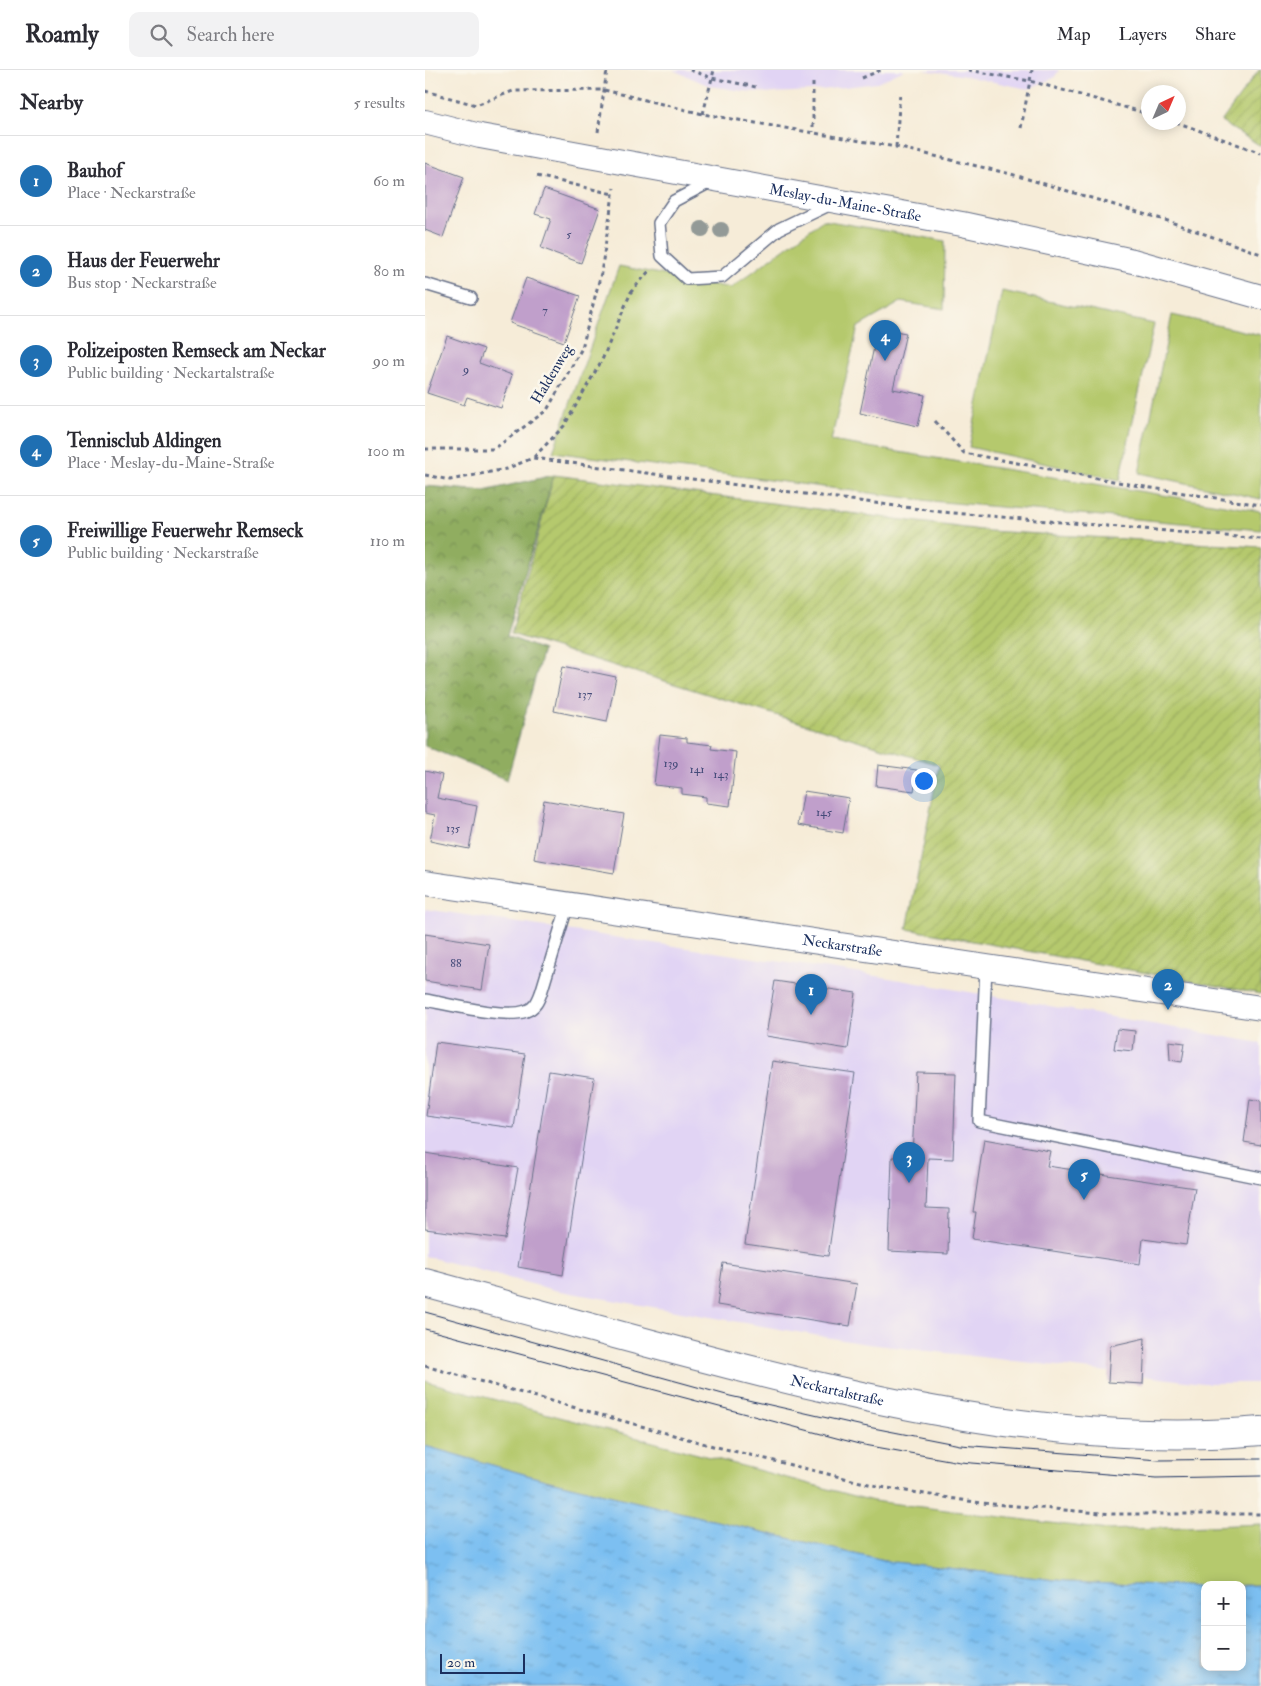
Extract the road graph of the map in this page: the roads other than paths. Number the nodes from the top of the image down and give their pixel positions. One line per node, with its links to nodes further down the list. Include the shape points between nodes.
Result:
1 (425, 122): 2 (street, Meslay-du-Maine-Straße, via 481,136)
2 (716, 179): 3 (street, Meslay-du-Maine-Straße); 3 (lane, via 674,200 659,223 661,256 687,279 722,277 779,229)
3 (838, 201): 5 (street, Meslay-du-Maine-Straße, via 1133,261)
4 (425, 284): 6 (lane)
5 (1261, 297)
6 (471, 298)
7 (425, 883): 8 (street, Neckarstraße)
8 (568, 904): 9 (street, Neckarstraße); 10 (lane, via 536,1005 509,1014)
9 (986, 967): 11 (street, Neckarstraße); 12 (lane, via 979,1120)
10 (425, 1000)
11 (1261, 1008)
12 (1261, 1178)
13 (425, 1283): 14 (main road, Neckartalstraße, via 740,1367 909,1407 1019,1424 1149,1434)
14 (1261, 1431)

